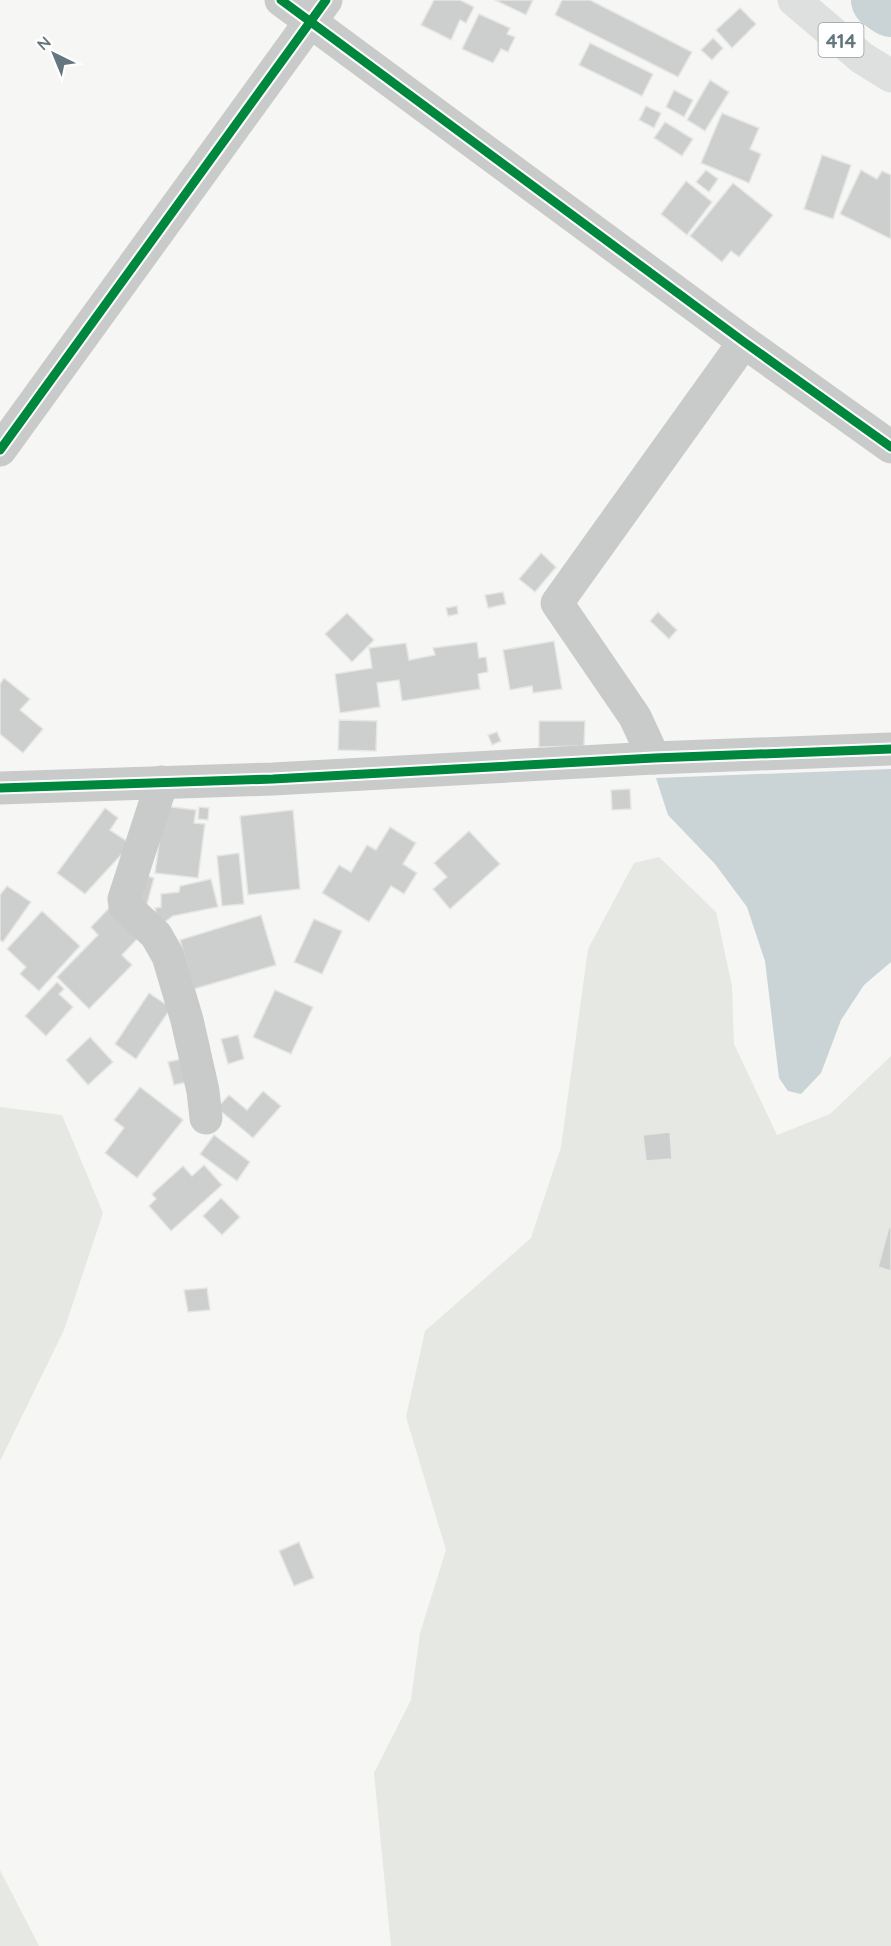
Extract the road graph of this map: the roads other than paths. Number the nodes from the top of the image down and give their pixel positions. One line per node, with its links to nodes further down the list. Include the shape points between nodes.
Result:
1 (281, 0): 3 (street)
2 (794, 0): 4 (highway, 414, via 862,58)
3 (319, 11): 5 (street); 7 (street)
4 (891, 76)
5 (744, 342): 6 (street); 9 (street, via 557,603 635,717)
6 (891, 447)
7 (0, 450)
8 (891, 749): 9 (street)
9 (654, 758): 10 (street)
10 (162, 782): 11 (street); 12 (street, via 124,899 125,906 156,935 168,956 204,1091)
11 (0, 788)
12 (206, 1118)

